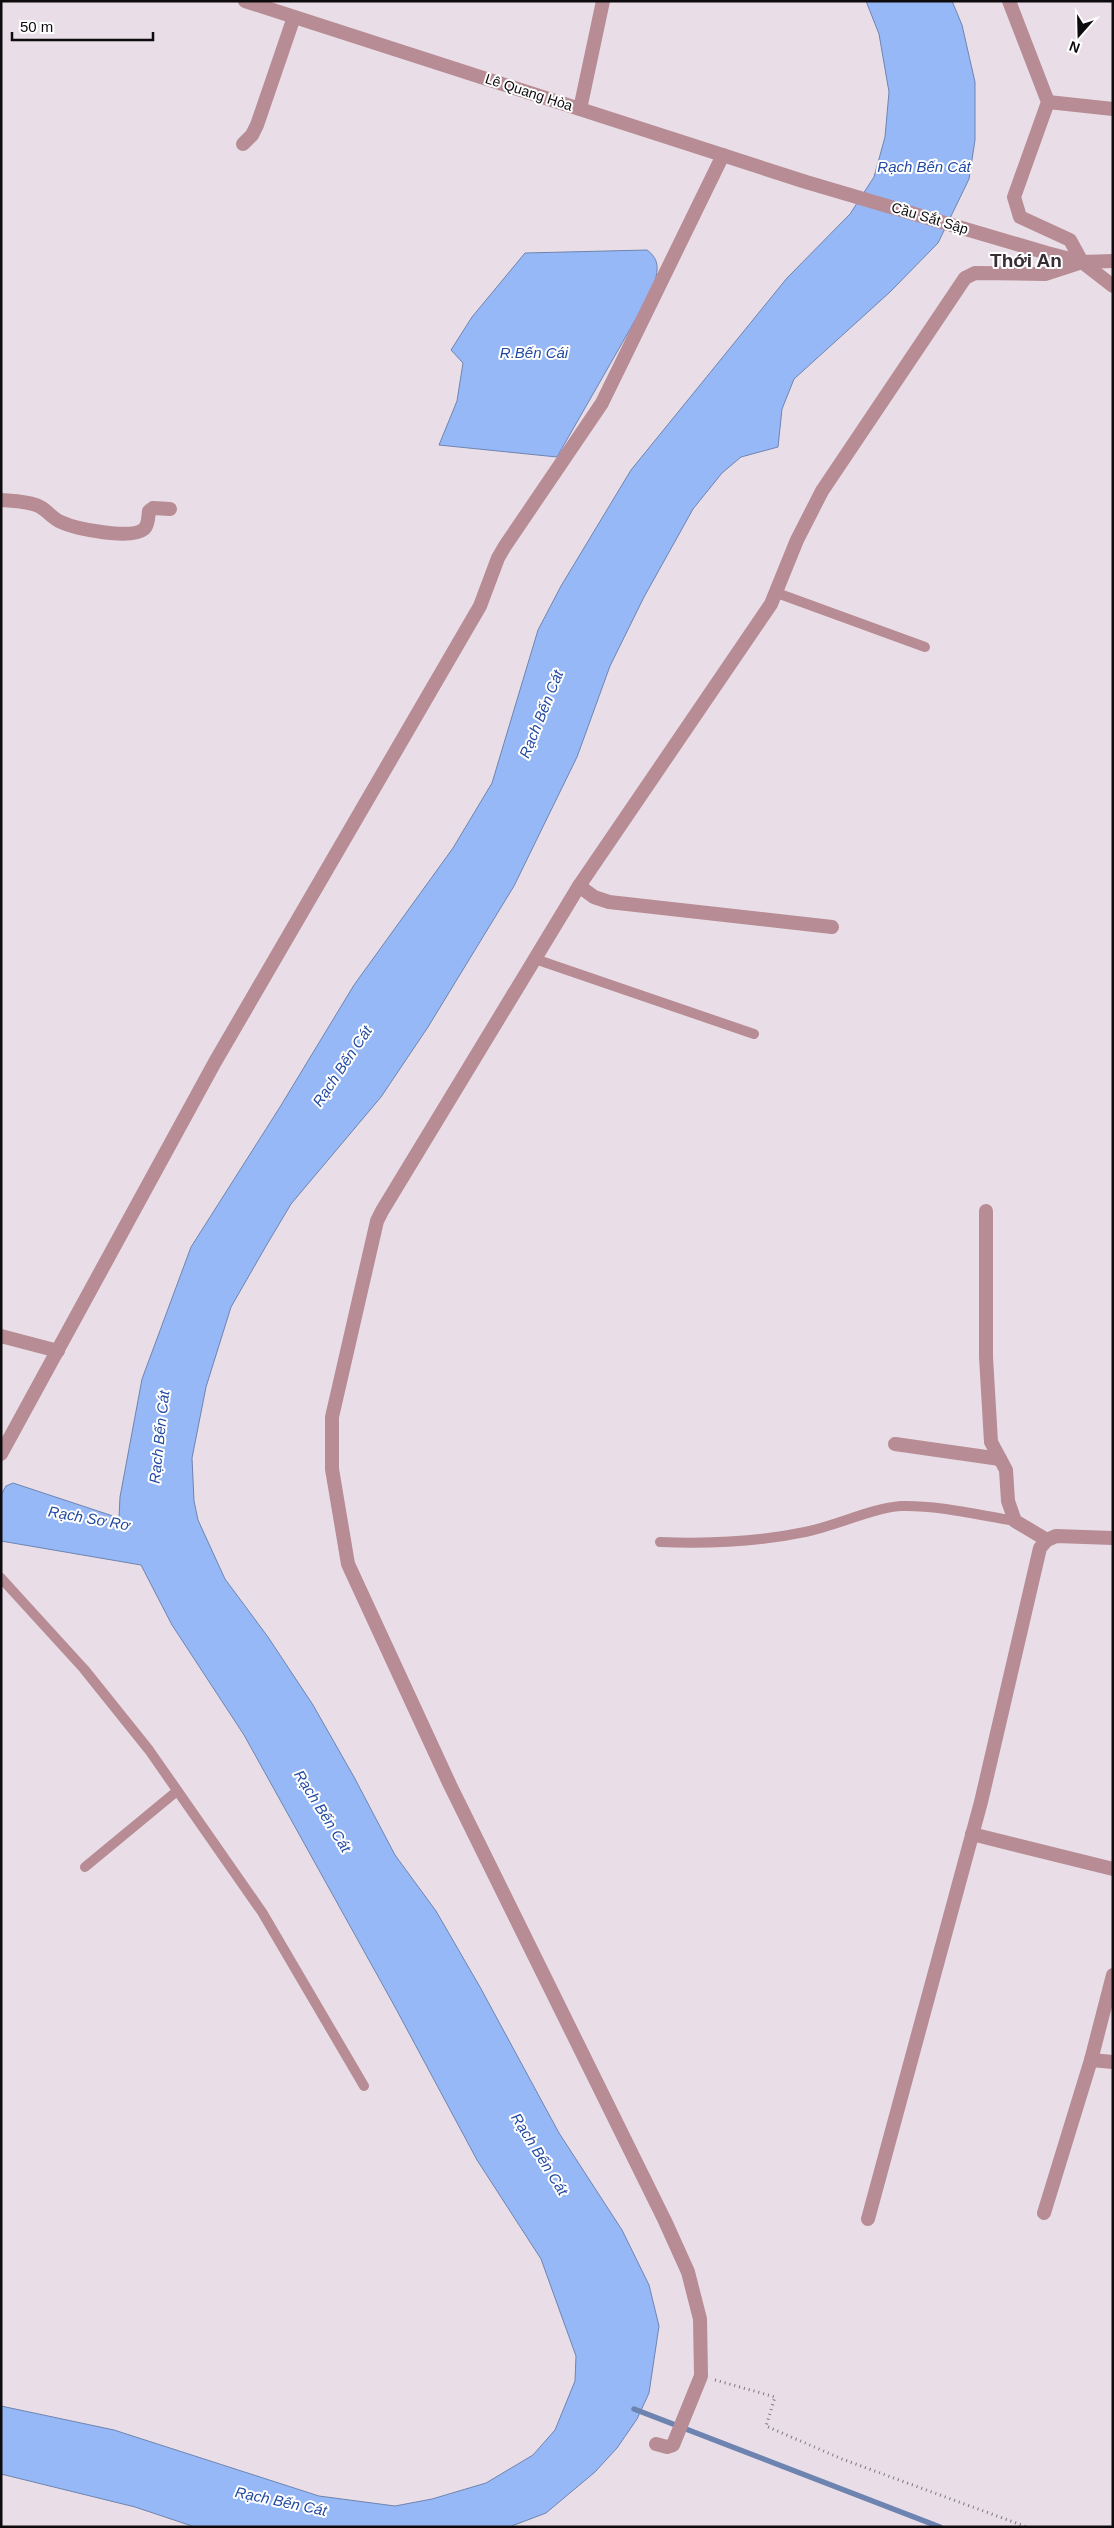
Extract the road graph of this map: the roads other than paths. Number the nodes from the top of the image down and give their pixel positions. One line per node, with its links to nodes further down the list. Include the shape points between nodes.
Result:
1 (245, 1): 4 (street, Lê Quang Hòa)
2 (603, 1): 6 (street)
3 (1009, 1): 5 (street)
4 (294, 17): 6 (street, Lê Quang Hòa); 8 (street, via 257,125)
5 (1048, 102): 7 (street); 12 (street, via 1014,197 1020,217 1070,240)
6 (580, 109): 9 (street, Lê Quang Hòa)
7 (1113, 109)
8 (243, 144)
9 (723, 155): 10 (street, Lê Quang Hòa); 24 (street, via 602,403 498,558 480,606 214,1062)
10 (813, 184): 12 (street, Cầu Sắt Sập)
11 (1113, 261): 12 (street)
12 (1082, 262): 13 (street); 16 (street, via 1045,274 974,272 965,278 822,491 797,540)
13 (1113, 286)
14 (1, 500): 15 (street, via 34,504 63,523 111,533 132,534 142,530 148,524 149,511 153,508)
15 (170, 509)
16 (777, 593): 17 (lane); 18 (street)
17 (925, 647)
18 (579, 886): 19 (street, via 594,897 609,902); 20 (street)
19 (832, 927)
20 (535, 959): 21 (lane); 43 (street, via 377,1221 332,1417 332,1469 348,1564 450,1785 666,2221 688,2272 700,2319 700,2376 672,2445)
21 (754, 1034)
22 (986, 1211): 27 (street, via 986,1357 991,1442)
23 (1, 1336): 24 (street)
24 (58, 1351): 26 (street)
25 (895, 1444): 27 (street)
26 (1, 1454)
27 (1000, 1459): 28 (street, via 1006,1470 1008,1501)
28 (1015, 1520): 30 (street); 31 (lane, via 900,1506 805,1532 769,1538 707,1544)
29 (1113, 1538): 30 (street, via 1056,1536)
30 (1047, 1540): 34 (street, via 1040,1548)
31 (660, 1542)
32 (1, 1578): 33 (lane, via 84,1669)
33 (177, 1790): 35 (lane); 40 (lane, via 262,1912)
34 (972, 1834): 36 (street); 42 (street)
35 (85, 1867)
36 (1113, 1869)
37 (1113, 1975): 38 (street)
38 (1091, 2060): 39 (street); 41 (street)
39 (1113, 2062)
40 (364, 2086)
41 (1044, 2213)
42 (868, 2219)
43 (656, 2444)

